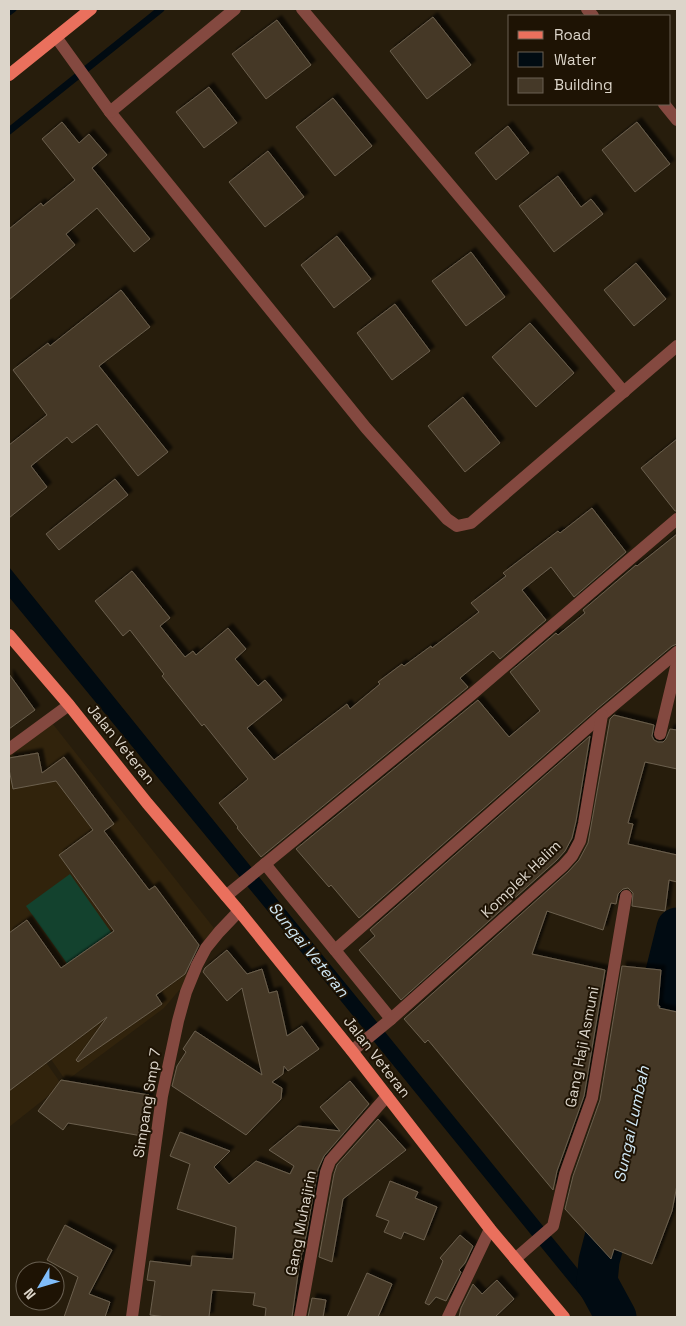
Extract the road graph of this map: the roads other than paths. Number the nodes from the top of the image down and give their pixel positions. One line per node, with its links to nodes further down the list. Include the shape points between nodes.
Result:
1 (91, 9): 4 (main road)
2 (235, 9): 7 (street)
3 (302, 9): 10 (street)
4 (56, 37): 5 (main road); 7 (street)
5 (9, 74)
6 (665, 105): 8 (street)
7 (110, 112): 10 (street, via 366,428 457,526 471,523)
8 (676, 117)
9 (677, 346): 10 (street)
10 (624, 392)
11 (677, 519): 19 (street, via 471,695)
12 (9, 635): 15 (main road, Jalan Veteran)
13 (677, 652): 16 (street)
14 (677, 663): 17 (street)
15 (69, 705): 18 (street); 20 (main road, Jalan Veteran)
16 (602, 715): 23 (street); 24 (street, Komplek Halim, via 584,823 572,856)
17 (660, 734)
18 (9, 749)
19 (261, 867): 20 (street); 23 (street)
20 (226, 896): 22 (main road, Jalan Veteran)
21 (626, 896): 28 (street, Gang Haji Asmuni, via 592,1098 565,1174 553,1226)
22 (239, 911): 25 (main road, Jalan Veteran); 29 (street, Simpang Smp 7, via 206,948 186,992 178,1021 162,1096)
23 (335, 950): 24 (street)
24 (388, 1021): 25 (street, Komplek Halim)
25 (352, 1051): 26 (main road, Jalan Veteran)
26 (387, 1096): 27 (main road, Jalan Veteran); 30 (street, Gang Muhajirin, via 330,1161)
27 (490, 1228): 28 (main road, Jalan Veteran); 31 (street)
28 (514, 1259): 32 (main road, Jalan Veteran)
29 (132, 1317)
30 (300, 1317)
31 (448, 1317)
32 (564, 1317)

